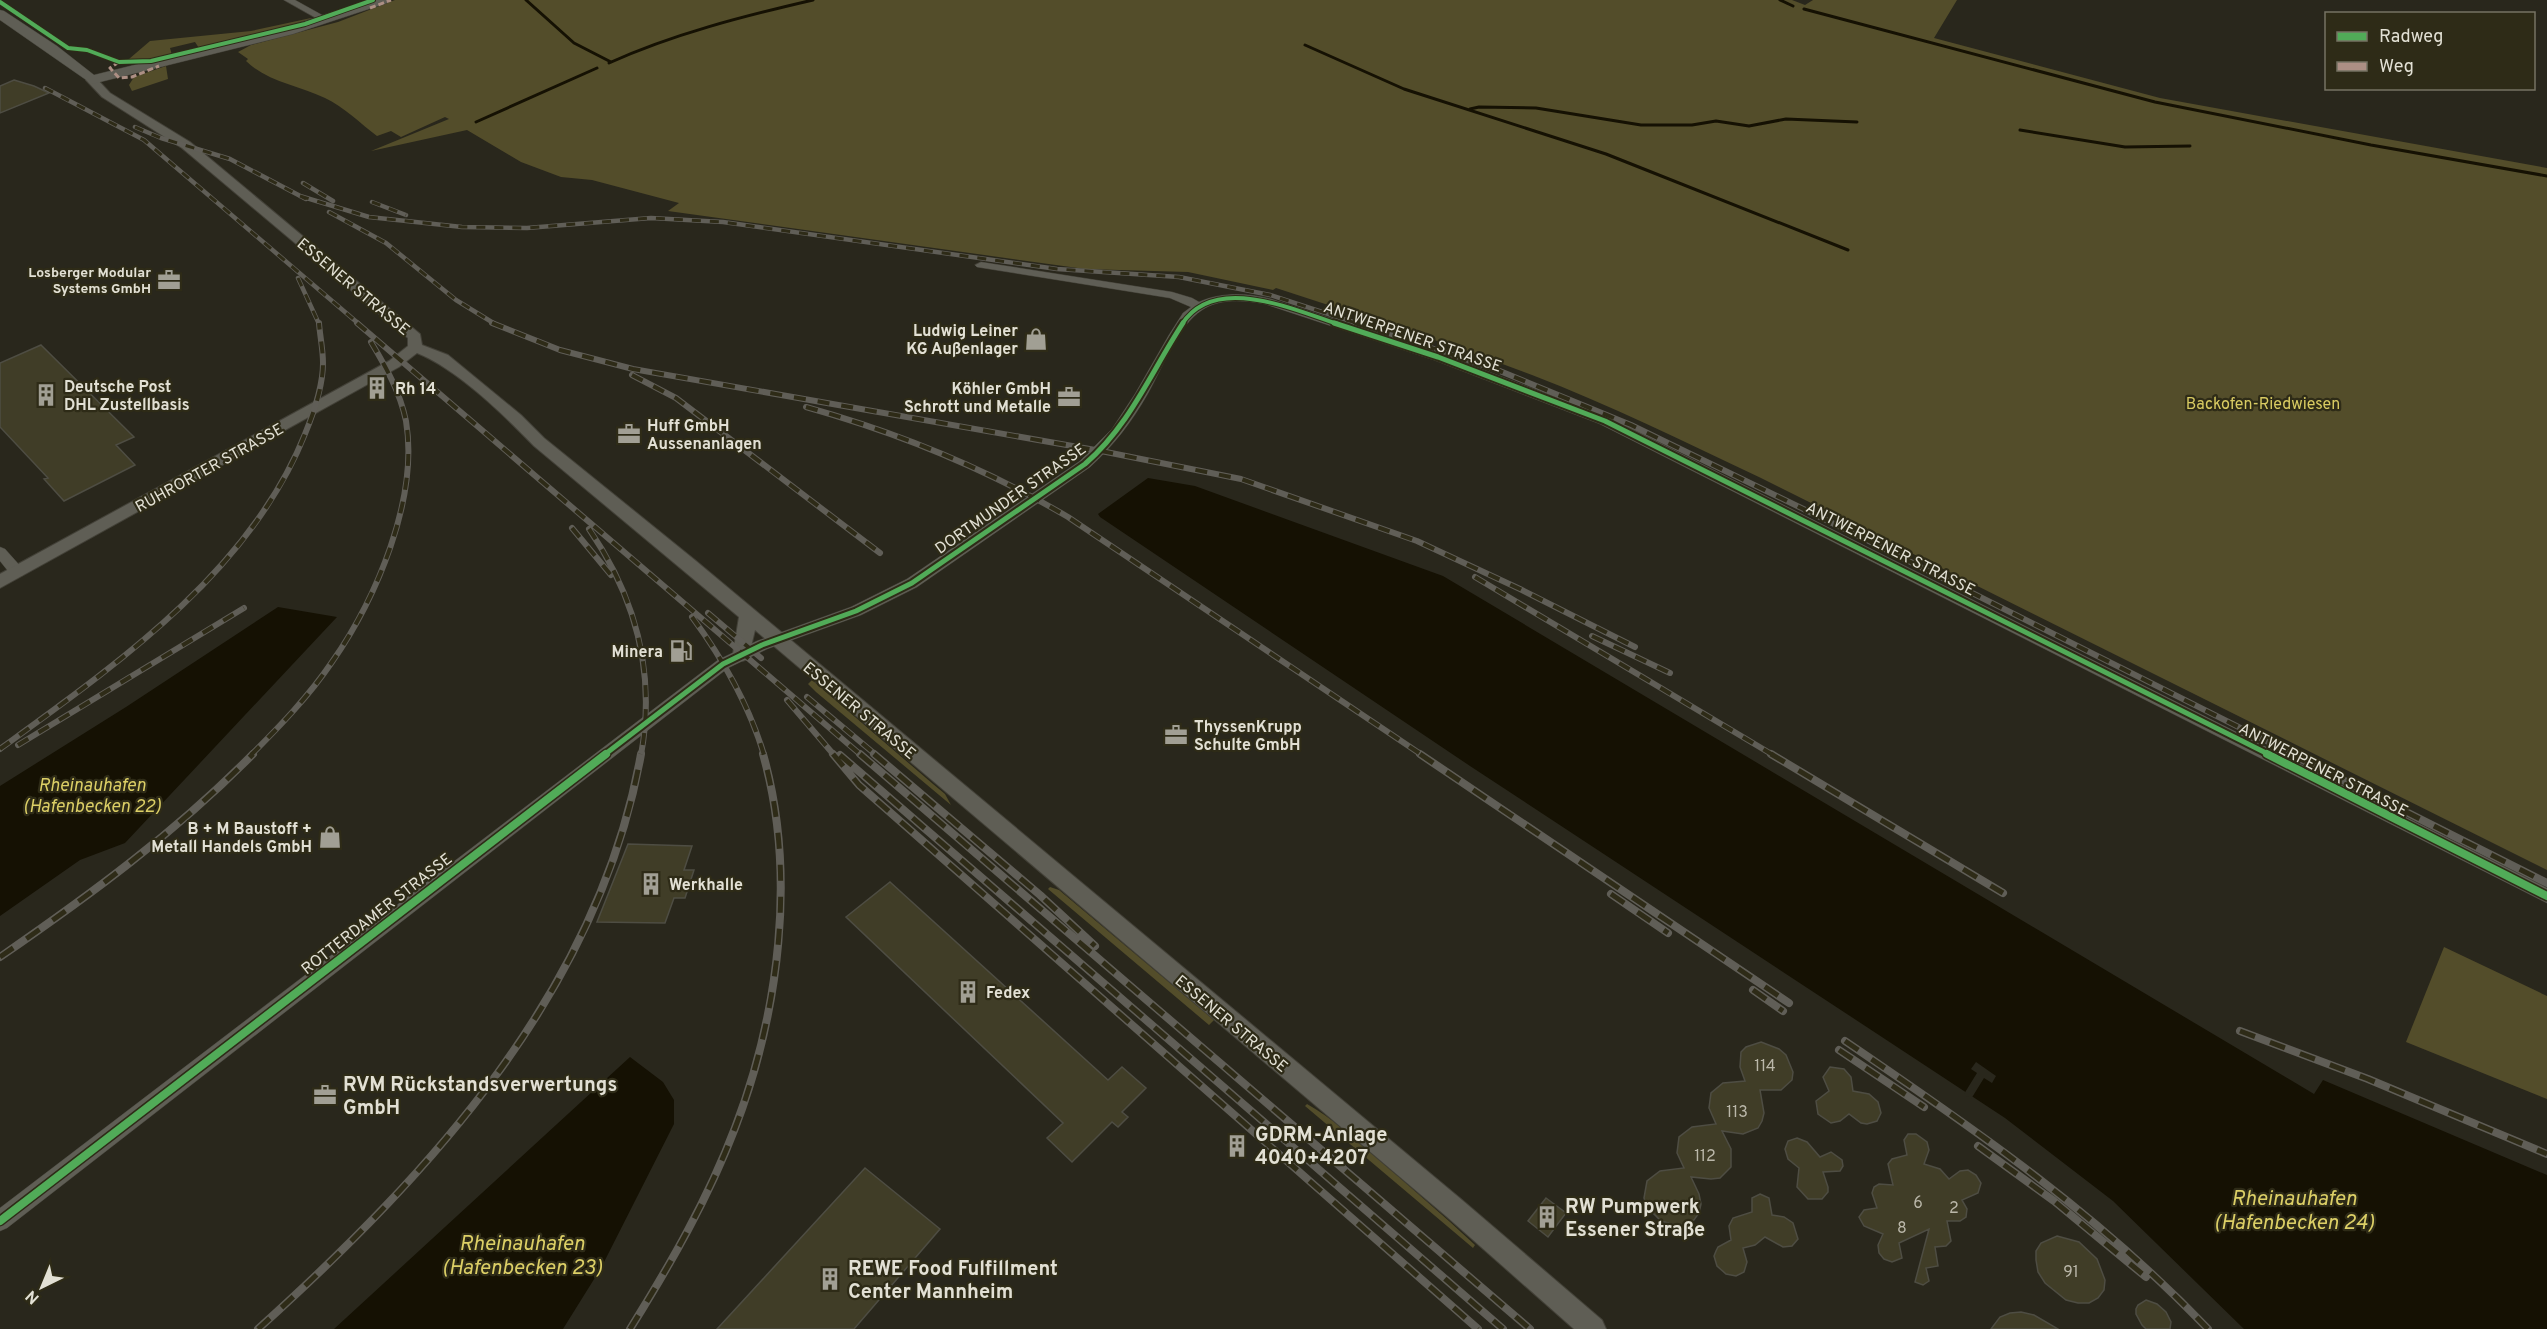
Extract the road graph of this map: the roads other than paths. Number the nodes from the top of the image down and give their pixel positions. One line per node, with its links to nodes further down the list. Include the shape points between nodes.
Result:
1 (288, 0): 4 (street)
2 (383, 0): 4 (main road)
3 (0, 14): 5 (main road)
4 (326, 20): 7 (main road)
5 (52, 49): 6 (main road); 8 (main road)
6 (84, 61): 7 (main road); 8 (main road)
7 (132, 69): 8 (main road); 9 (main road)
8 (101, 77): 9 (street, ESSENER STRASSE); 10 (street, ESSENER STRASSE, via 106,95)
9 (115, 92): 10 (street, ESSENER STRASSE)
10 (123, 105): 13 (street, ESSENER STRASSE, via 186,145 415,337)
11 (981, 265): 12 (street, via 1172,294)
12 (1198, 307): 18 (street, DORTMUNDER STRASSE, via 1176,332 1120,429 1095,456 912,583 856,611); 20 (street, ANTWERPENER STRASSE, via 1232,297 1267,301 1438,357 1605,421)
13 (415, 347): 15 (street, RUHRORTER STRASSE, via 394,364); 17 (street, ESSENER STRASSE, via 447,361)
14 (0, 552): 15 (street)
15 (17, 572): 16 (street, RUHRORTER STRASSE)
16 (0, 582)
17 (748, 616): 18 (street, ESSENER STRASSE); 19 (street)
18 (777, 640): 19 (street, ROTTERDAMER STRASSE); 22 (street, ESSENER STRASSE)
19 (742, 654): 21 (street, ROTTERDAMER STRASSE, via 659,712)
20 (2547, 896)
21 (0, 1221)
22 (1593, 1329)

